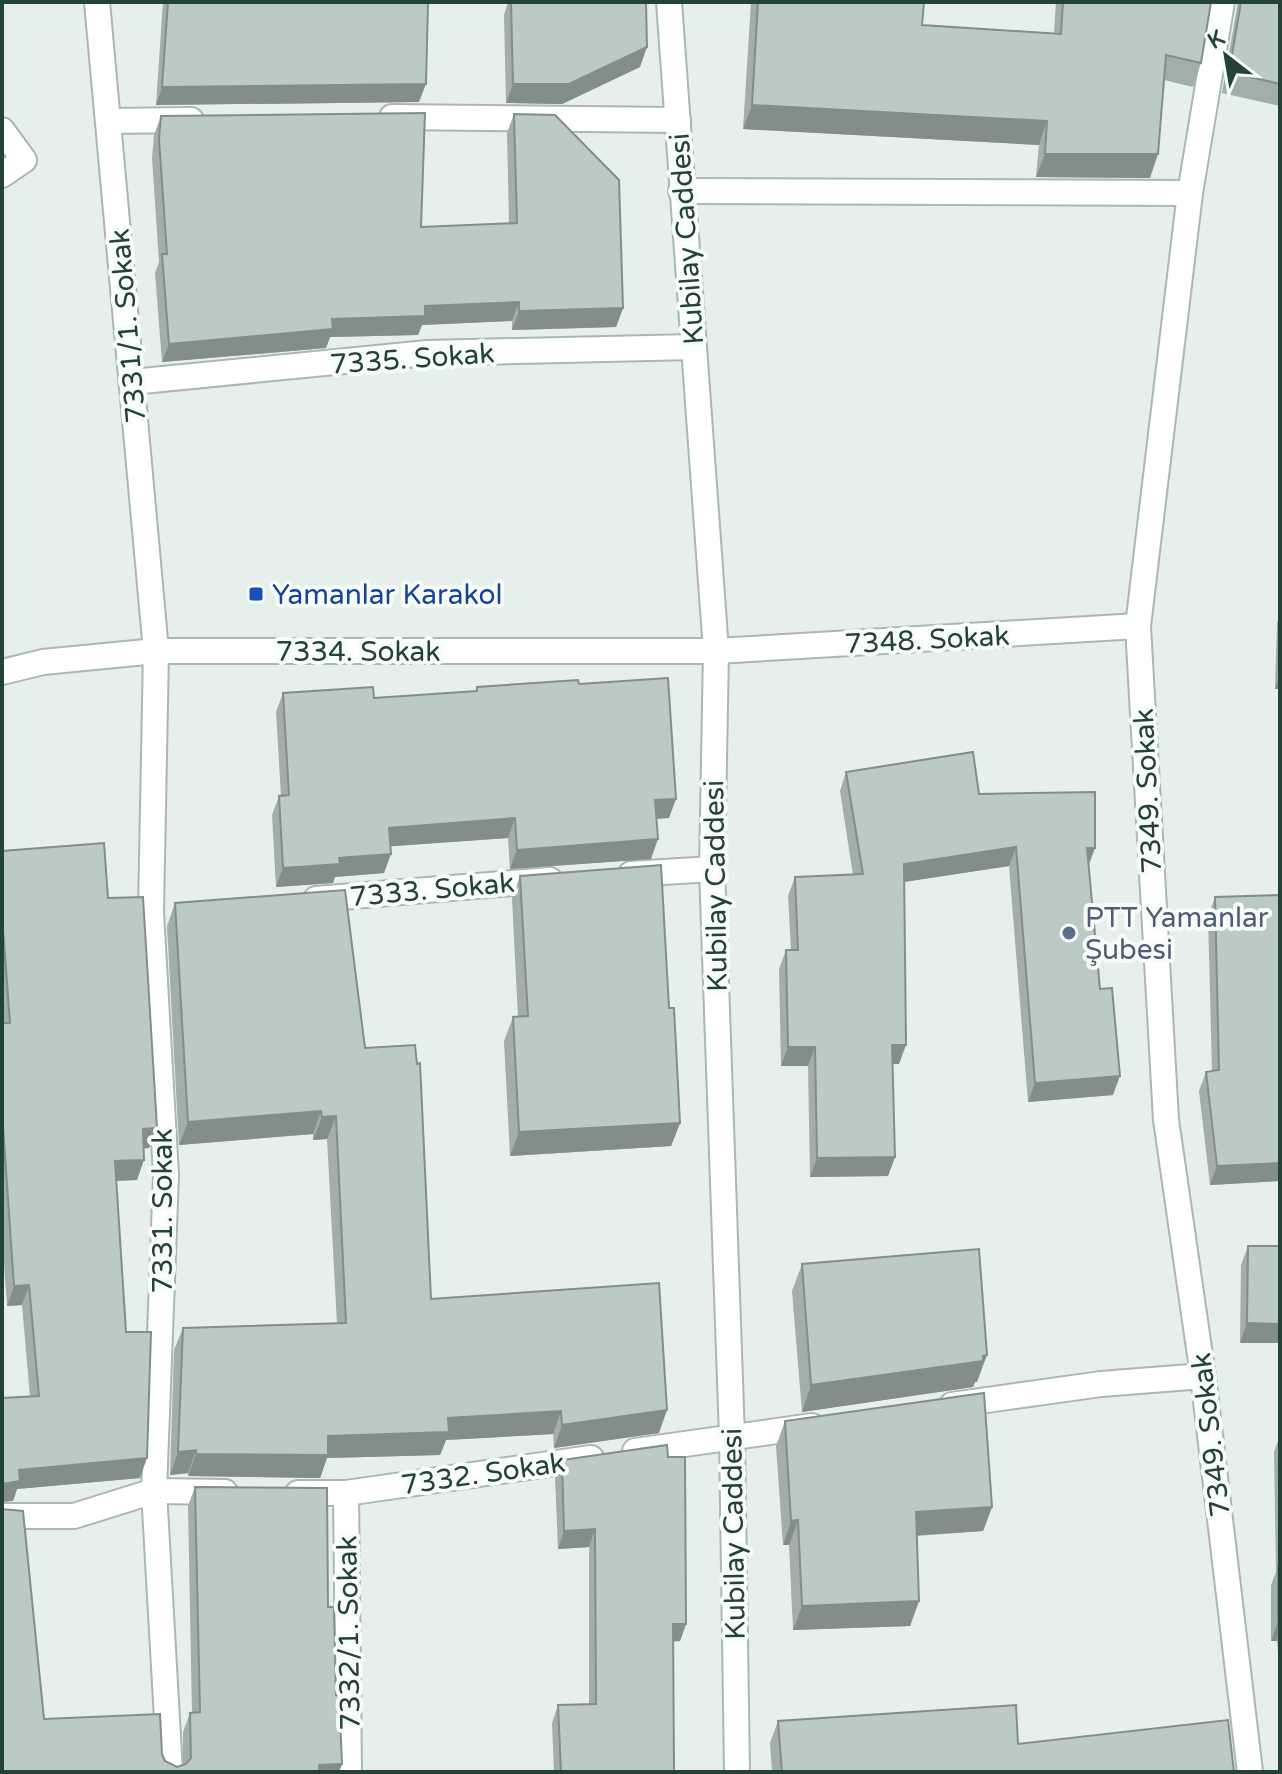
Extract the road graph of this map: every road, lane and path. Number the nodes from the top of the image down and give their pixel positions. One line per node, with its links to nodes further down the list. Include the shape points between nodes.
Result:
1 (97, 2): 7 (street, 7331/1. Sokak)
2 (669, 2): 6 (street, Kubilay Caddesi)
3 (1222, 2): 11 (street, 7349. Sokak)
4 (366, 116): 6 (street)
5 (215, 119): 7 (street)
6 (678, 120): 10 (street, Kubilay Caddesi)
7 (108, 121): 13 (street, 7331/1. Sokak)
8 (2, 130): 9 (street, via 24,160)
9 (2, 175)
10 (681, 191): 11 (street); 12 (street, Kubilay Caddesi)
11 (1190, 193): 14 (street, 7349. Sokak)
12 (693, 347): 13 (street, 7335. Sokak, via 427,353); 16 (street, Kubilay Caddesi)
13 (132, 382): 15 (street, 7331/1. Sokak)
14 (1138, 626): 16 (street, 7348. Sokak); 22 (street, 7349. Sokak, via 1166,1120)
15 (156, 651): 16 (street, 7334. Sokak); 17 (street, 7334. Sokak, via 43,662); 26 (street, 7331. Sokak, via 166,1175)
16 (716, 651): 18 (street, Kubilay Caddesi)
17 (2, 672)
18 (712, 869): 19 (street); 25 (street, Kubilay Caddesi)
19 (610, 876)
20 (565, 879): 21 (street, 7333. Sokak)
21 (294, 900)
22 (1203, 1376): 23 (street, via 1101,1384); 34 (street, 7349. Sokak)
23 (932, 1408)
24 (839, 1422): 25 (street, 7332. Sokak)
25 (732, 1437): 29 (street, 7332. Sokak); 33 (street, Kubilay Caddesi)
26 (154, 1491): 27 (street); 30 (street, via 74,1516); 31 (street, 7331. Sokak)
27 (250, 1492)
28 (282, 1492): 29 (street, 7332. Sokak)
29 (346, 1493): 32 (street, 7332/1. Sokak)
30 (2, 1516)
31 (170, 1772)
32 (349, 1772)
33 (737, 1772)
34 (1250, 1772)

